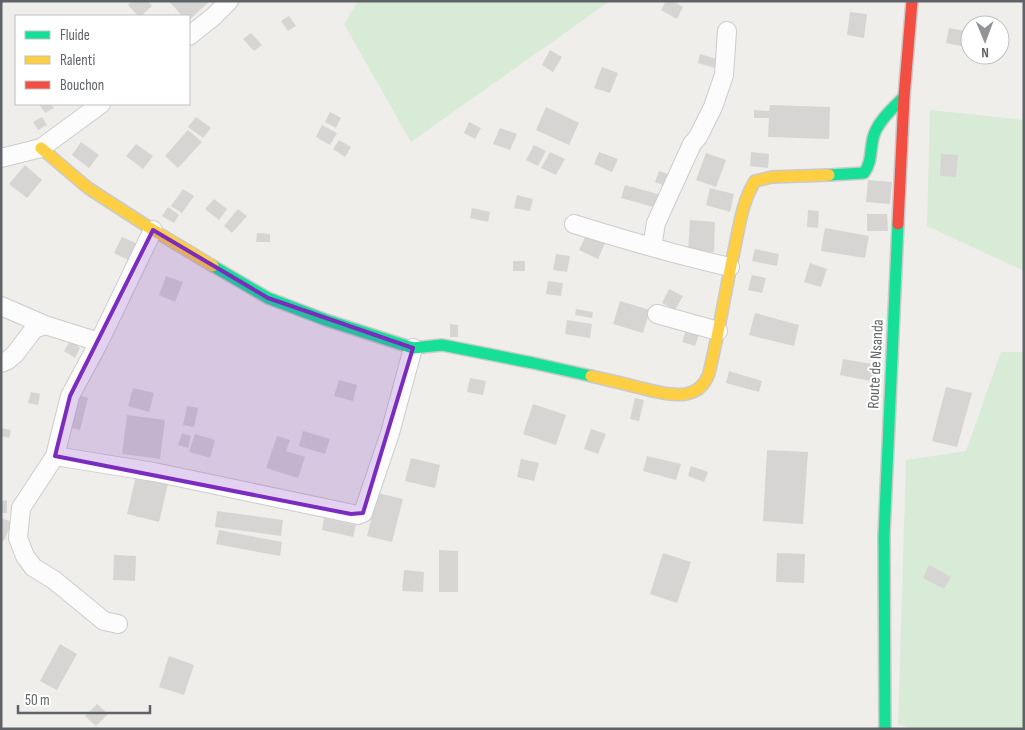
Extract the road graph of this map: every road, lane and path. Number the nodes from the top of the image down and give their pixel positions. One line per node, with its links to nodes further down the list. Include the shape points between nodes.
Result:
1 (230, 1): 4 (street)
2 (912, 1): 5 (street, Route de Nsanda)
3 (727, 31): 11 (street, via 724,75 716,99 656,223)
4 (190, 35)
5 (904, 97): 12 (street, via 874,134 869,168 864,173 772,177 755,181 749,189); 22 (street, Route de Nsanda, via 884,535)
6 (100, 105): 7 (street)
7 (41, 148): 8 (street); 10 (street, via 88,188)
8 (1, 158)
9 (574, 224): 11 (street)
10 (153, 230): 17 (street); 18 (street, via 268,298)
11 (652, 247): 12 (street)
12 (730, 267): 16 (street)
13 (1, 306): 15 (street)
14 (657, 314): 16 (street)
15 (46, 325): 17 (street); 19 (street, via 34,330 16,354)
16 (718, 331): 18 (street, via 706,380 700,388 683,395 442,345)
17 (100, 342): 20 (street, via 70,396)
18 (413, 348): 20 (street, via 364,513 358,515 154,472)
19 (1, 362)
20 (55, 456): 21 (street, via 21,508 18,538 33,566 104,621)
21 (118, 624)
22 (885, 729)

